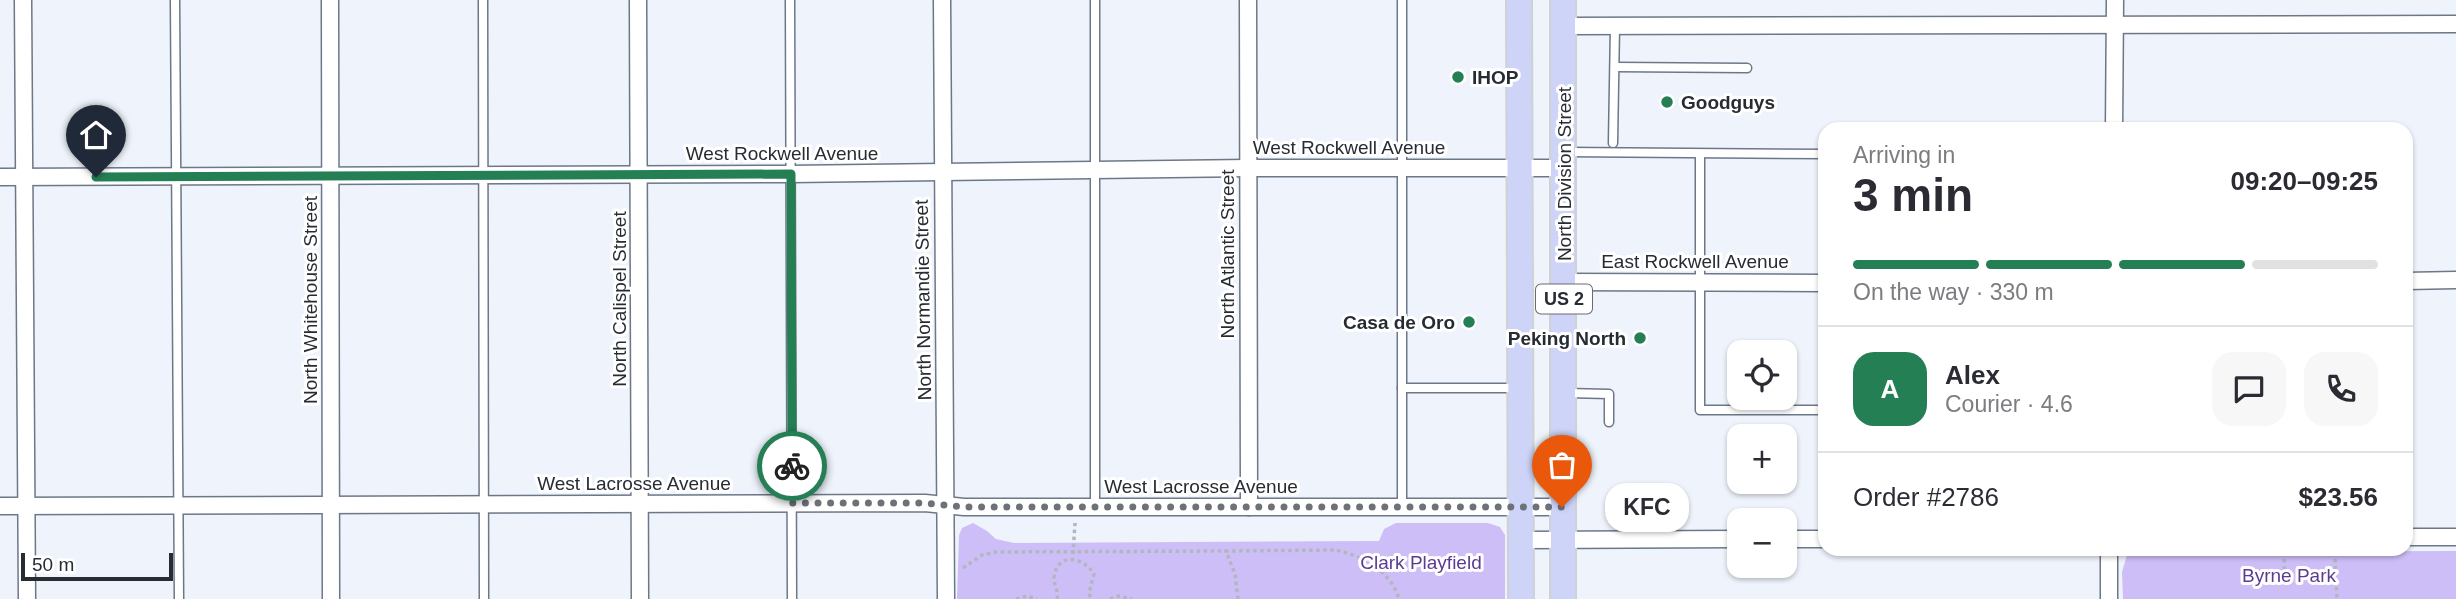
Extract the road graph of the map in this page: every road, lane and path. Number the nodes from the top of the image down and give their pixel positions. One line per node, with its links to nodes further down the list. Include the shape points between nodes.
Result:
1 (23, 0): 35 (street)
2 (176, 0): 32 (lane)
3 (330, 0): 36 (street, North Whitehouse Street)
4 (483, 0): 33 (lane)
5 (638, 0): 31 (street, North Calispel Street)
6 (790, 0): 30 (lane)
7 (942, 0): 29 (street, North Normandie Street)
8 (1096, 0): 28 (lane)
9 (1248, 0): 27 (street, North Atlantic Street)
10 (1402, 0): 25 (lane)
11 (1519, 0): 26 (main road, US 2)
12 (1563, 0): 16 (main road, North Division Street / US 2)
13 (2115, 0): 15 (street)
14 (2456, 24): 15 (street)
15 (2115, 25): 17 (street); 20 (street)
16 (1563, 26): 17 (street); 24 (main road, North Division Street / US 2)
17 (1615, 26): 18 (lane)
18 (1615, 67): 19 (lane); 21 (lane)
19 (1747, 68)
20 (2114, 122)
21 (1613, 143)
22 (1818, 154): 23 (lane)
23 (1700, 155): 24 (lane); 40 (lane)
24 (1563, 160): 26 (street, West Rockwell Avenue); 39 (main road, North Division Street / US 2)
25 (1403, 167): 26 (street, West Rockwell Avenue); 27 (street, West Rockwell Avenue); 42 (lane)
26 (1520, 167): 43 (main road, US 2)
27 (1248, 168): 28 (street, West Rockwell Avenue); 57 (street, North Atlantic Street)
28 (1095, 171): 29 (street, West Rockwell Avenue); 56 (lane)
29 (942, 173): 30 (street, West Rockwell Avenue); 52 (street, North Normandie Street)
30 (791, 174): 31 (street, West Rockwell Avenue); 48 (lane)
31 (640, 175): 33 (street, West Rockwell Avenue); 47 (street, North Calispel Street)
32 (175, 176): 35 (street, West Rockwell Avenue); 36 (street, West Rockwell Avenue); 54 (lane)
33 (483, 176): 36 (street, West Rockwell Avenue); 49 (lane)
34 (0, 177): 35 (street, West Rockwell Avenue)
35 (24, 177): 50 (street)
36 (330, 177): 51 (street, North Whitehouse Street)
37 (2413, 281): 38 (street)
38 (2456, 281)
39 (1564, 282): 40 (street, East Rockwell Avenue); 44 (main road, North Division Street / US 2)
40 (1700, 282): 41 (street, East Rockwell Avenue); 45 (lane, via 1700,410)
41 (1818, 282)
42 (1402, 388): 43 (lane); 60 (lane)
43 (1520, 388): 58 (main road, US 2)
44 (1563, 393): 46 (lane, via 1609,394); 59 (main road, North Division Street / US 2)
45 (1818, 410)
46 (1609, 422)
47 (640, 503): 48 (street, West Lacrosse Avenue); 49 (street, West Lacrosse Avenue); 80 (street, North Calispel Street)
48 (792, 503): 52 (street, West Lacrosse Avenue); 81 (lane)
49 (484, 504): 51 (street, West Lacrosse Avenue); 79 (lane)
50 (27, 505): 53 (street, West Lacrosse Avenue); 54 (street, West Lacrosse Avenue); 76 (street)
51 (331, 505): 54 (street, West Lacrosse Avenue); 78 (street, North Whitehouse Street)
52 (946, 505): 55 (street, West Lacrosse Avenue); 82 (street, North Normandie Street)
53 (0, 506)
54 (178, 506): 77 (lane)
55 (1075, 507): 56 (street, West Lacrosse Avenue); 69 (path)
56 (1095, 507): 57 (street, West Lacrosse Avenue)
57 (1249, 507): 60 (street, West Lacrosse Avenue)
58 (1520, 507): 59 (street, West Lacrosse Avenue); 60 (street, West Lacrosse Avenue); 66 (main road, US 2)
59 (1562, 507): 67 (main road, North Division Street / US 2)
60 (1402, 508)
61 (2413, 537): 62 (street)
62 (2456, 537)
63 (1727, 539): 67 (street)
64 (1797, 539): 65 (street)
65 (1818, 539)
66 (1521, 540): 67 (street); 91 (main road, US 2)
67 (1562, 540): 92 (main road, North Division Street / US 2)
68 (1226, 551): 69 (path); 89 (path); 90 (path, via 1352,554 1381,571)
69 (1074, 552): 71 (path); 74 (path, via 996,552 982,555)
70 (2109, 556): 93 (street)
71 (1073, 559): 85 (path, via 1057,568); 86 (path, via 1082,561 1094,574)
72 (2284, 559): 75 (path)
73 (2335, 559): 94 (path)
74 (959, 571)
75 (2285, 580)
76 (27, 599)
77 (178, 599)
78 (331, 599)
79 (484, 599)
80 (640, 599)
81 (792, 599)
82 (946, 599)
83 (1016, 599): 84 (path)
84 (1037, 599)
85 (1057, 599)
86 (1091, 599)
87 (1110, 599): 88 (path)
88 (1132, 599)
89 (1238, 599)
90 (1399, 599)
91 (1521, 599)
92 (1563, 599)
93 (2109, 599)
94 (2337, 599)

